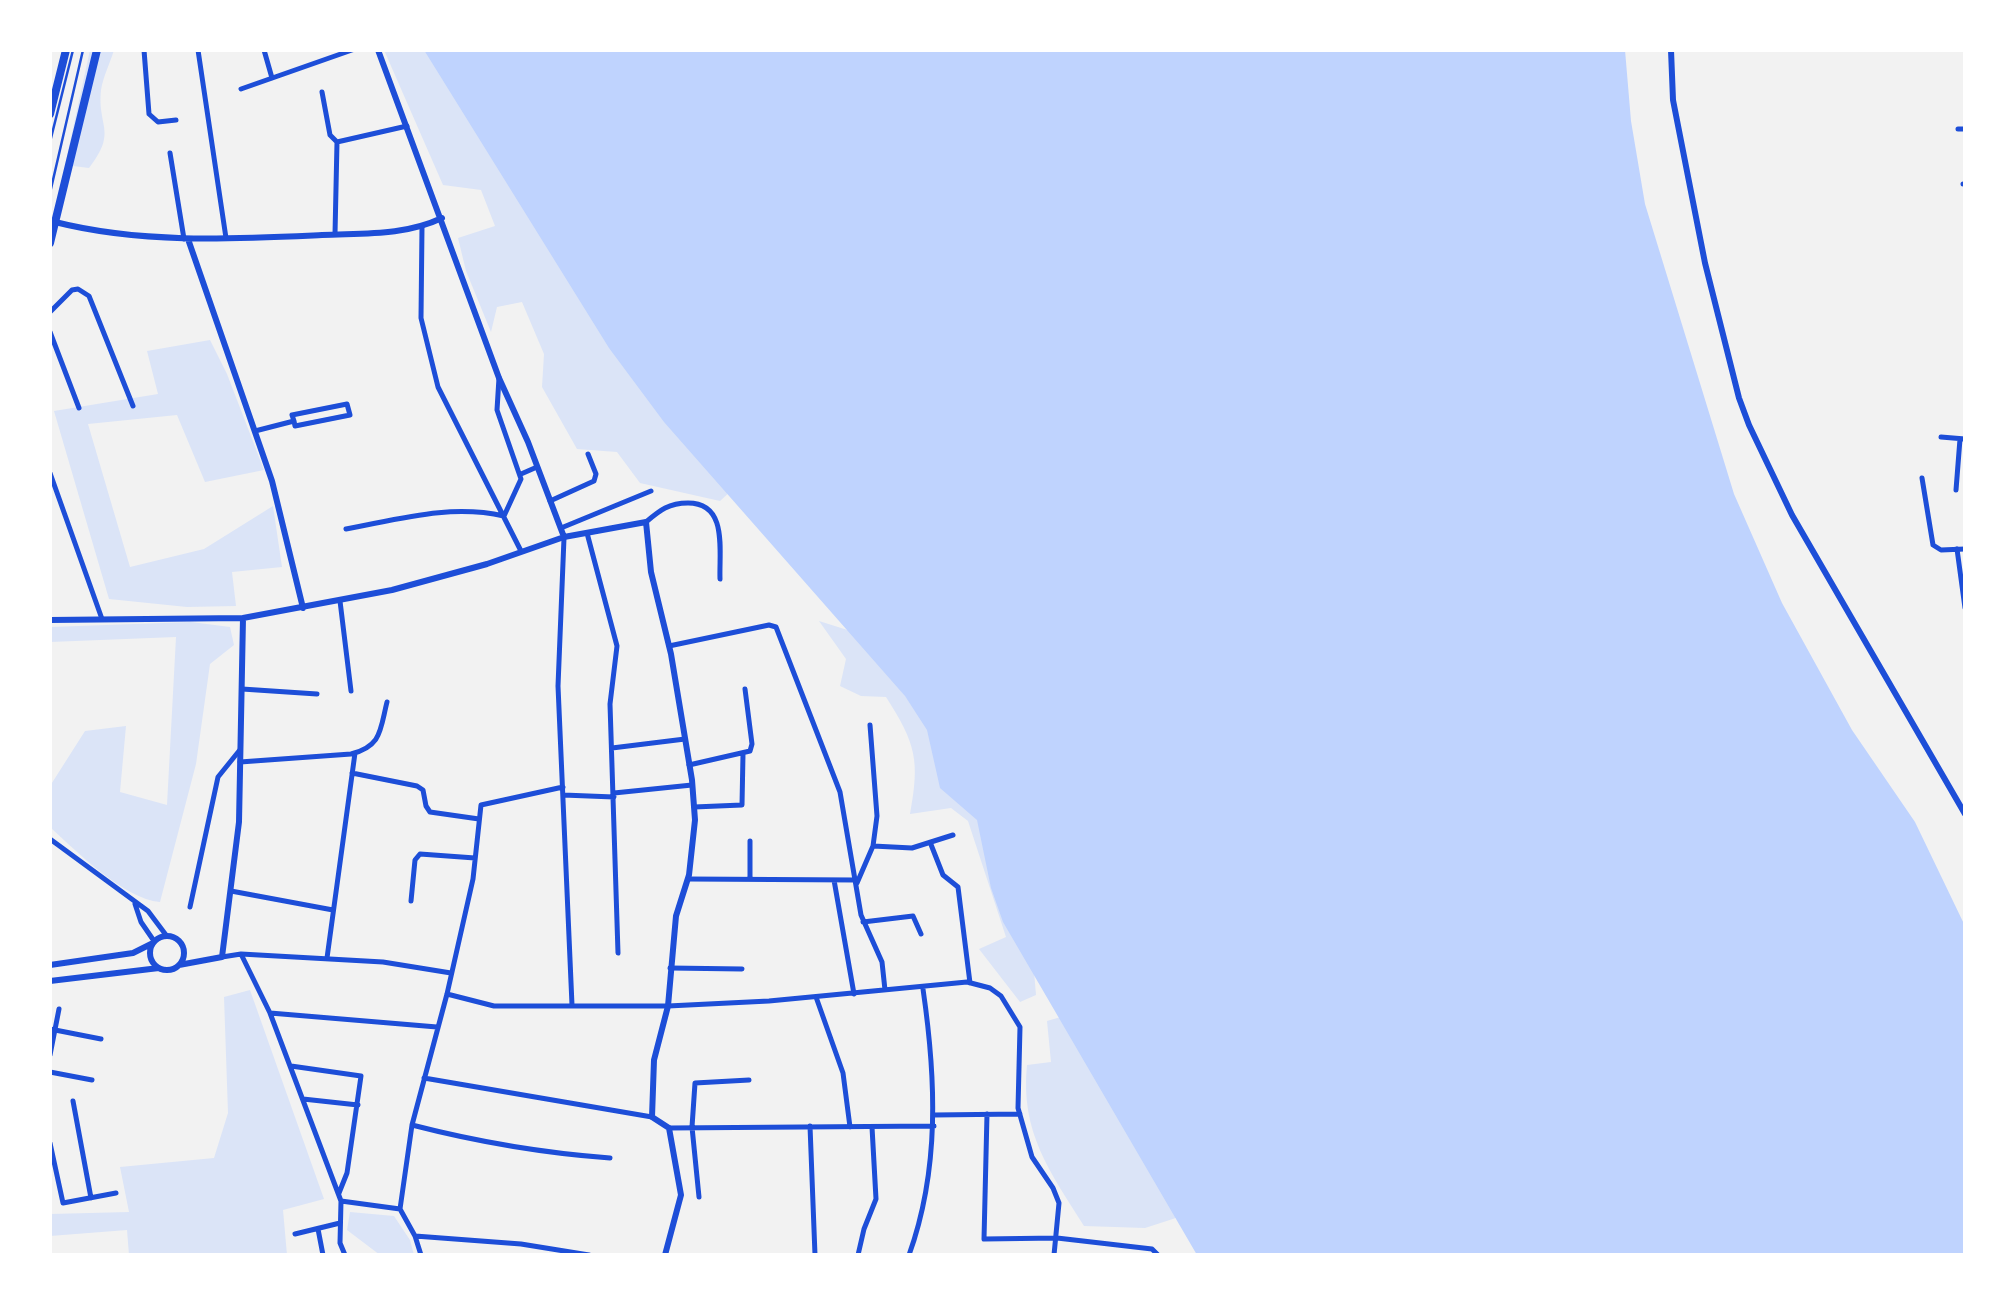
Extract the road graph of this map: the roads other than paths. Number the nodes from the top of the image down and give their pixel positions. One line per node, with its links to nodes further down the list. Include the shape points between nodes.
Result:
1 (70, 50): 13 (main road); 16 (lane)
2 (83, 50): 19 (lane)
3 (97, 50): 21 (main road)
4 (144, 50): 14 (street, via 149,114 158,122)
5 (198, 50): 24 (street)
6 (264, 50): 10 (street)
7 (352, 50): 10 (street)
8 (378, 50): 15 (street)
9 (1671, 50): 83 (street, via 1672,100 1744,412 1792,514)
10 (272, 78): 11 (street)
11 (241, 89)
12 (322, 92): 17 (street)
13 (50, 114)
14 (176, 120)
15 (407, 126): 17 (street); 20 (street)
16 (50, 142)
17 (337, 142): 23 (street)
18 (170, 152): 25 (street)
19 (50, 193)
20 (442, 218): 22 (street); 29 (street)
21 (55, 222): 25 (street); 26 (main road)
22 (422, 227): 23 (street); 46 (street, via 425,344 443,402)
23 (335, 234): 24 (street)
24 (226, 238): 25 (street)
25 (186, 239): 33 (street)
26 (50, 244)
27 (50, 312): 30 (street, via 72,290 89,296)
28 (50, 332): 31 (street)
29 (499, 378): 37 (street); 39 (street, via 497,410)
30 (133, 406)
31 (79, 408)
32 (294, 421): 32 (street, via 295,426 350,415 347,404 292,414); 33 (street)
33 (256, 430): 58 (street)
34 (1941, 438): 35 (street)
35 (1962, 439): 41 (street)
36 (588, 454): 45 (street, via 594,481)
37 (538, 467): 39 (street); 45 (street)
38 (50, 473): 43 (street)
39 (521, 474): 46 (street)
40 (1922, 478): 52 (street)
41 (1956, 490)
42 (651, 491): 48 (street)
43 (58, 497): 44 (street); 60 (street)
44 (50, 500)
45 (550, 501): 48 (street)
46 (504, 516): 49 (street, via 454,509); 55 (street)
47 (646, 522): 50 (street); 56 (street, via 670,504 708,507 719,528); 63 (street)
48 (560, 528): 51 (street)
49 (346, 530)
50 (587, 533): 51 (street); 71 (street, via 616,638)
51 (564, 537): 55 (street); 79 (street, via 558,686)
52 (1930, 540): 53 (street); 54 (street, via 1942,550)
53 (1940, 541)
54 (1961, 549): 59 (street)
55 (521, 551): 57 (street)
56 (720, 578)
57 (340, 602): 58 (street); 66 (street)
58 (302, 608): 61 (street)
59 (1965, 608)
60 (102, 618): 61 (street); 62 (street)
61 (244, 618): 64 (street)
62 (50, 620)
63 (668, 646): 70 (street); 94 (street, via 776,627 840,792)
64 (242, 688): 67 (street); 72 (street)
65 (745, 689): 74 (street, via 752,744)
66 (351, 690)
67 (317, 694)
68 (387, 702): 73 (street, via 374,744)
69 (870, 725): 89 (street, via 878,810)
70 (685, 739): 71 (street); 76 (street)
71 (612, 748): 81 (street)
72 (241, 749): 75 (street); 98 (street, via 218,776)
73 (355, 753): 75 (street); 77 (street)
74 (743, 754): 76 (street); 82 (street, via 742,805)
75 (240, 762): 95 (street)
76 (690, 764): 78 (street)
77 (352, 774): 84 (street, via 418,786 430,812); 99 (street)
78 (692, 785): 81 (street); 82 (street)
79 (563, 787): 80 (street); 84 (street, via 480,805)
80 (563, 795): 81 (street); 121 (street)
81 (614, 795): 104 (street)
82 (694, 807): 91 (street)
83 (1965, 814)
84 (479, 819): 90 (street)
85 (953, 835): 88 (street)
86 (50, 838): 96 (street)
87 (750, 841): 92 (street)
88 (930, 842): 89 (street); 115 (street, via 942,875 958,887)
89 (874, 846): 94 (street)
90 (475, 858): 97 (street, via 420,854); 113 (street)
91 (688, 880): 92 (street); 111 (street)
92 (750, 880): 93 (street)
93 (834, 880): 94 (street); 119 (street)
94 (855, 882): 100 (street)
95 (230, 891): 99 (street); 106 (street)
96 (134, 901): 102 (street); 103 (street)
97 (411, 901)
98 (190, 907)
99 (333, 910): 107 (street)
100 (864, 922): 101 (street, via 913,916); 117 (street, via 882,962)
101 (921, 934)
102 (166, 935): 103 (street); 109 (street, via 182,943)
103 (153, 942): 108 (street, via 132,953); 110 (street, via 150,954)
104 (618, 953)
105 (241, 954): 106 (street); 107 (street); 124 (street)
106 (222, 957): 109 (street)
107 (326, 959): 113 (street)
108 (50, 965)
109 (180, 965): 110 (street)
110 (158, 968): 114 (street)
111 (670, 968): 112 (street); 122 (street)
112 (742, 968)
113 (451, 972): 118 (street)
114 (50, 981)
115 (970, 983): 116 (street); 138 (street, via 1001,996 1020,1026)
116 (923, 988): 117 (street); 139 (street)
117 (885, 992): 119 (street)
118 (447, 994): 121 (street, via 494,1006); 125 (street)
119 (854, 994): 120 (street)
120 (816, 998): 122 (street); 143 (street, via 843,1073)
121 (572, 1005): 122 (street)
122 (668, 1006): 140 (street, via 654,1060)
123 (59, 1009): 126 (street)
124 (270, 1012): 125 (street); 129 (street)
125 (437, 1028): 131 (street)
126 (52, 1030): 127 (street); 128 (street)
127 (101, 1039)
128 (50, 1055)
129 (291, 1066): 134 (street); 136 (street, via 359,1074)
130 (50, 1072): 132 (street)
131 (424, 1078): 140 (street); 141 (street)
132 (92, 1080)
133 (749, 1080): 145 (street, via 697,1081)
134 (303, 1099): 136 (street); 154 (street)
135 (73, 1100): 153 (street)
136 (358, 1105): 154 (street)
137 (986, 1114): 138 (street); 139 (street); 160 (street, via 983,1237)
138 (1020, 1114): 160 (street, via 1032,1157 1059,1204)
139 (934, 1115): 144 (street)
140 (652, 1117): 147 (street)
141 (412, 1125): 149 (street, via 545,1154); 155 (street)
142 (810, 1126): 143 (street); 145 (street); 167 (street)
143 (850, 1126): 146 (street)
144 (934, 1126): 146 (street); 169 (street, via 922,1220)
145 (692, 1127): 147 (street); 152 (street)
146 (872, 1127): 168 (street, via 876,1200)
147 (669, 1128): 166 (street, via 681,1195)
148 (50, 1142): 150 (street)
149 (610, 1158)
150 (53, 1172): 153 (street, via 63,1202)
151 (116, 1192): 153 (street)
152 (699, 1197)
153 (91, 1198)
154 (339, 1198): 155 (street); 156 (street)
155 (400, 1210): 159 (street)
156 (340, 1223): 157 (street); 163 (street)
157 (318, 1228): 158 (street); 162 (street)
158 (296, 1234)
159 (415, 1236): 164 (street); 165 (street)
160 (1056, 1238): 161 (street); 170 (street)
161 (1115, 1245): 171 (street); 172 (street)
162 (324, 1255)
163 (345, 1255)
164 (421, 1255)
165 (589, 1255)
166 (665, 1255)
167 (815, 1255)
168 (858, 1255)
169 (909, 1255)
170 (1054, 1255)
171 (1114, 1255)
172 (1158, 1255)

